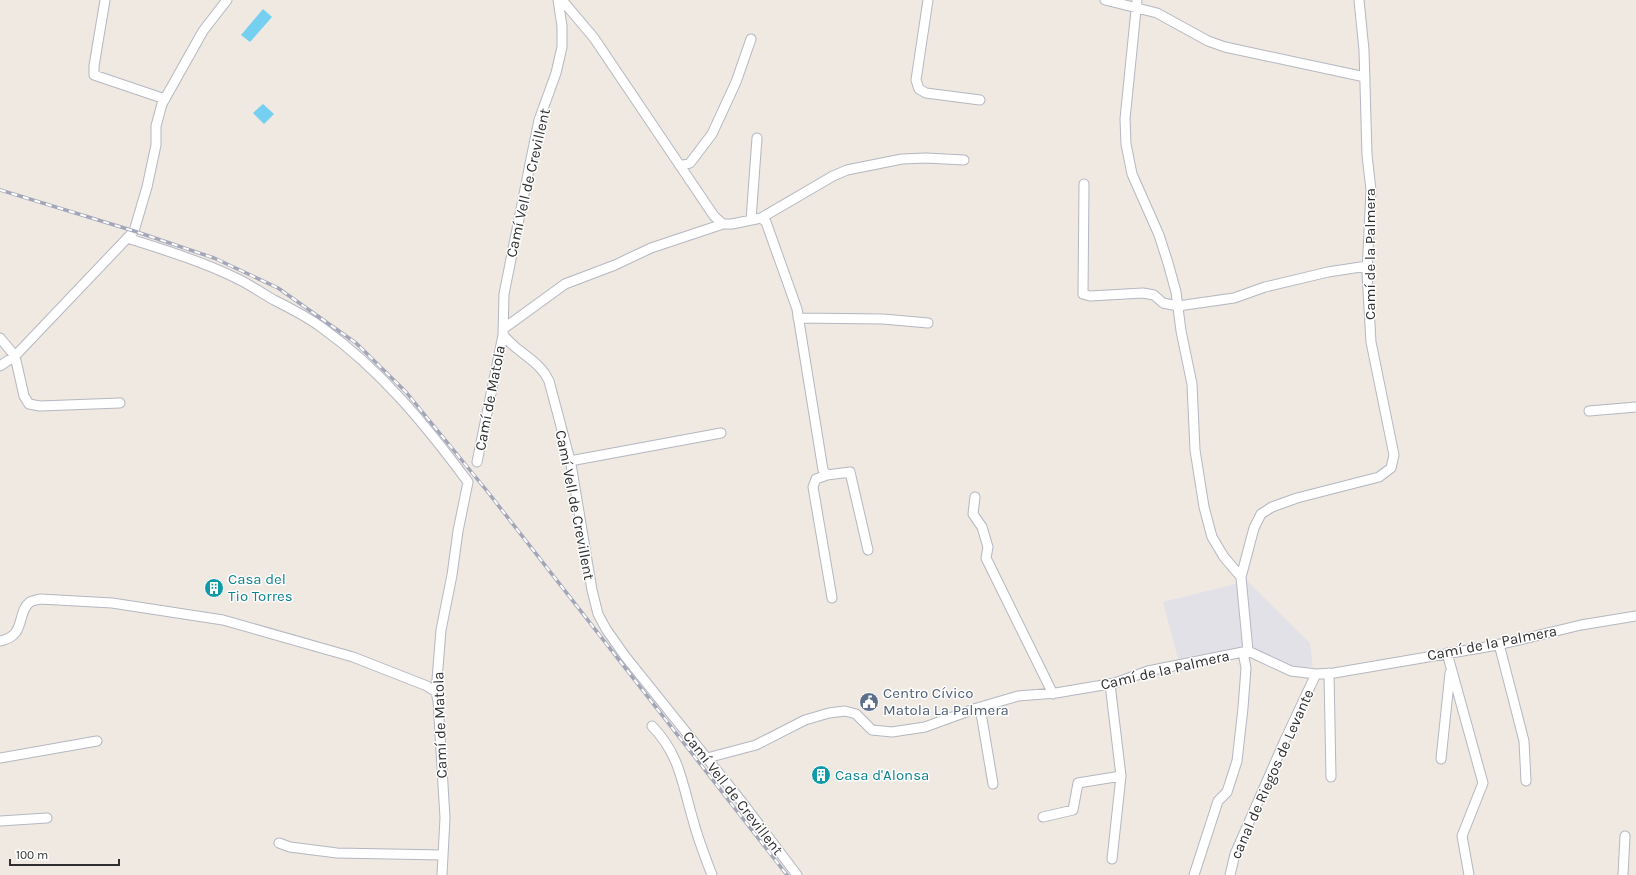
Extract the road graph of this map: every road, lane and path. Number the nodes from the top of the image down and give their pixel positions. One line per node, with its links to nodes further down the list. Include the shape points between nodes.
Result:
1 (105, 0): 11 (street, via 94,75)
2 (227, 0): 11 (street, via 203,31)
3 (558, 0): 25 (street, Camí Vell de Crevillent, via 562,47 531,158 504,294)
4 (562, 0): 15 (street, via 594,38)
5 (928, 0): 12 (street, via 916,80 919,89 926,93)
6 (1105, 0): 8 (street)
7 (1359, 0): 10 (street, Camí de la Palmera)
8 (1137, 4): 10 (street, via 1220,45); 22 (street, via 1125,119 1126,144 1132,174 1168,262)
9 (751, 39): 15 (street, via 736,82 712,134 690,164)
10 (1365, 77): 21 (street, Camí de la Palmera, via 1367,155 1371,190)
11 (165, 99): 20 (street, via 156,126 156,145 147,188 134,231)
12 (980, 100)
13 (757, 138): 18 (street)
14 (964, 160): 17 (street, via 902,159 847,170)
15 (680, 166): 19 (street, via 714,216)
16 (1084, 184): 22 (street, via 1084,294 1090,296 1143,293 1154,295 1163,303)
17 (761, 218): 18 (street); 23 (street, via 766,222)
18 (751, 220): 19 (street)
19 (723, 224): 25 (street, via 651,248 564,284)
20 (127, 238): 27 (street); 49 (street, Camí de Matola, via 161,248 234,278 321,326 376,372 414,412 468,482 441,630)
21 (1367, 266): 22 (street, via 1265,287 1234,298); 38 (street, Camí de la Palmera, via 1371,342 1394,455 1391,468 1379,477 1297,498 1261,514 1254,528)
22 (1178, 306): 38 (street, via 1192,384 1195,450 1204,506 1212,537)
23 (798, 318): 24 (street, via 883,319); 35 (street, via 823,470)
24 (928, 323)
25 (503, 332): 33 (street, Camí Vell de Crevillent, via 517,349 545,371); 34 (street, Camí de Matola)
26 (0, 338): 27 (street)
27 (15, 356): 28 (street); 29 (street, via 24,396 29,404 40,406)
28 (0, 366)
29 (120, 403)
30 (1636, 407): 31 (street)
31 (1589, 411)
32 (721, 433): 33 (street)
33 (570, 461): 55 (street, Camí Vell de Crevillent, via 598,614 625,656)
34 (477, 462)
35 (827, 475): 37 (street, via 850,472); 39 (street, via 816,479 813,487)
36 (976, 497): 50 (street, via 973,514 982,527 988,547 986,558)
37 (868, 550)
38 (1240, 578): 43 (street)
39 (832, 598)
40 (1636, 616): 42 (street, Camí de la Palmera)
41 (0, 641): 49 (street, via 12,637 16,632 30,602 40,599 112,603 223,620 353,657 427,686)
42 (1499, 644): 44 (street, Camí de la Palmera); 59 (street, via 1524,741)
43 (1245, 652): 47 (street, Camí de la Palmera, via 1291,671); 48 (street, Camí de la Palmera, via 1148,671); 71 (street, via 1246,668 1237,761 1227,792 1218,801)
44 (1447, 653): 45 (street); 46 (street, Camí de la Palmera)
45 (1451, 667): 56 (street); 73 (street, via 1483,783 1462,836)
46 (1329, 673): 47 (street, Camí de la Palmera); 58 (street)
47 (1316, 674): 72 (street, canal de Riegos de Levante, via 1235,854)
48 (1110, 684): 50 (street, Camí de la Palmera); 57 (street)
49 (436, 692): 66 (street, Camí de Matola, via 445,818)
50 (1053, 694): 51 (street, Camí de la Palmera, via 1018,696)
51 (980, 707): 55 (street, Camí de la Palmera, via 925,727 892,732 872,730 856,714 845,711 829,713 805,720 756,745); 60 (street)
52 (652, 726): 69 (street, via 662,736 677,762 693,821)
53 (97, 741): 54 (street)
54 (0, 758)
55 (707, 758): 70 (street, Camí Vell de Crevillent)
56 (1441, 759)
57 (1121, 776): 61 (street, via 1078,783 1073,810); 67 (street)
58 (1331, 777)
59 (1526, 781)
60 (992, 784)
61 (1043, 817)
62 (47, 818): 63 (street)
63 (0, 821)
64 (1625, 836): 74 (street)
65 (279, 844): 66 (street, via 336,853)
66 (443, 855): 68 (street, Camí de Matola)
67 (1112, 859)
68 (442, 875)
69 (712, 875)
70 (796, 875)
71 (1194, 875)
72 (1230, 875)
73 (1469, 875)
74 (1623, 875)

